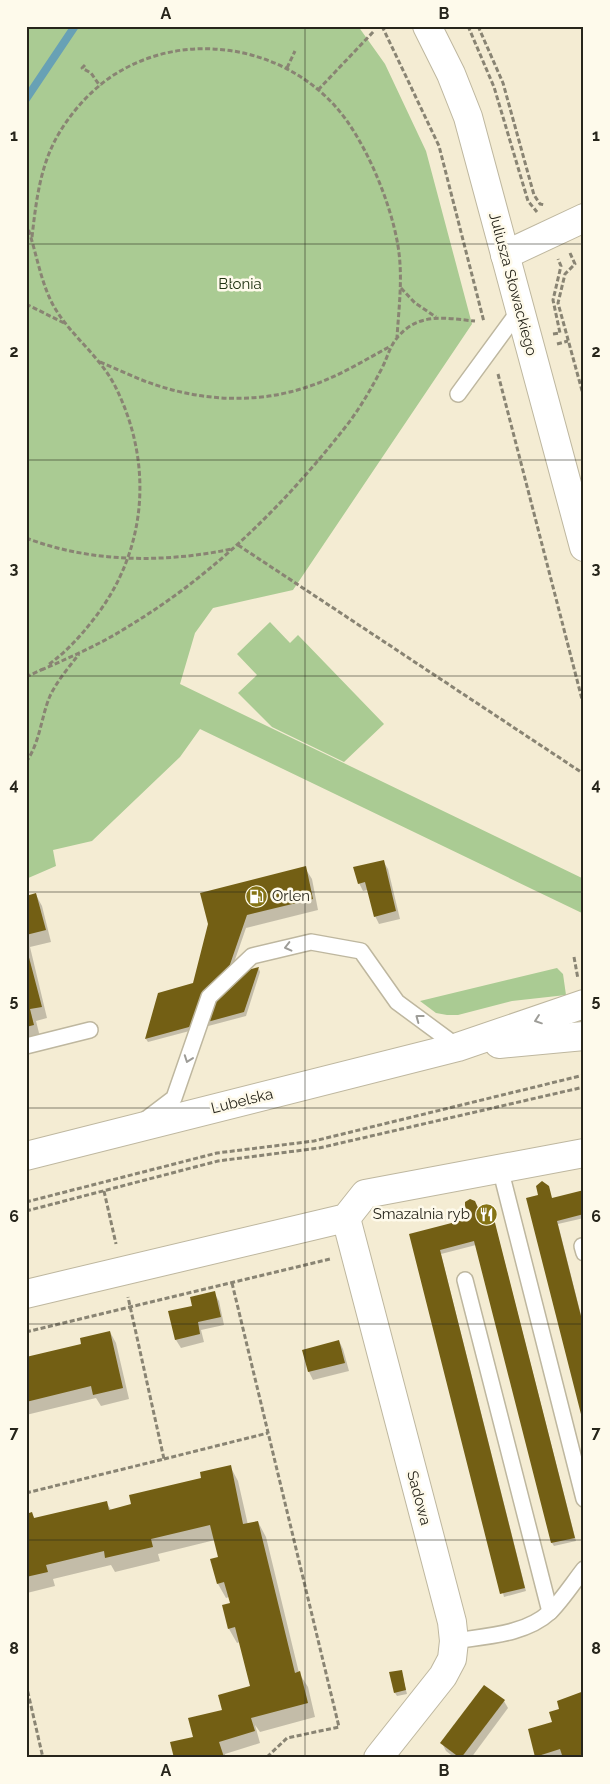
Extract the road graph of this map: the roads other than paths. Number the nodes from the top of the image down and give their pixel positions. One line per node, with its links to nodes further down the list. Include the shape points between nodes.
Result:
1 (427, 26): 3 (street, Juliusza Słowackiego, via 468,117)
2 (584, 218): 3 (street)
3 (505, 255): 4 (street, Juliusza Słowackiego)
4 (520, 308): 5 (lane); 6 (street, Juliusza Słowackiego)
5 (458, 394)
6 (576, 487): 7 (street, Juliusza Słowackiego)
7 (584, 547)
8 (584, 1004): 12 (street, Lubelska, one-way to 12)
9 (90, 1030): 11 (lane)
10 (584, 1036): 12 (street, Lubelska)
11 (26, 1046)
12 (458, 1047): 13 (street, Lubelska); 13 (lane, one-way to 13, via 398,1002 361,952 311,942 252,956 209,997 174,1098)
13 (134, 1128): 15 (street, Lubelska)
14 (584, 1153): 16 (street)
15 (26, 1156)
16 (500, 1168): 17 (street, via 365,1194); 20 (lane)
17 (346, 1218): 19 (street); 23 (street, Sadowa, via 452,1622)
18 (465, 1280): 22 (lane)
19 (26, 1294)
20 (584, 1499)
21 (584, 1569): 22 (lane)
22 (550, 1612): 23 (lane, via 532,1625)
23 (454, 1641): 24 (street, Sadowa, via 452,1659 444,1676)
24 (378, 1758)

